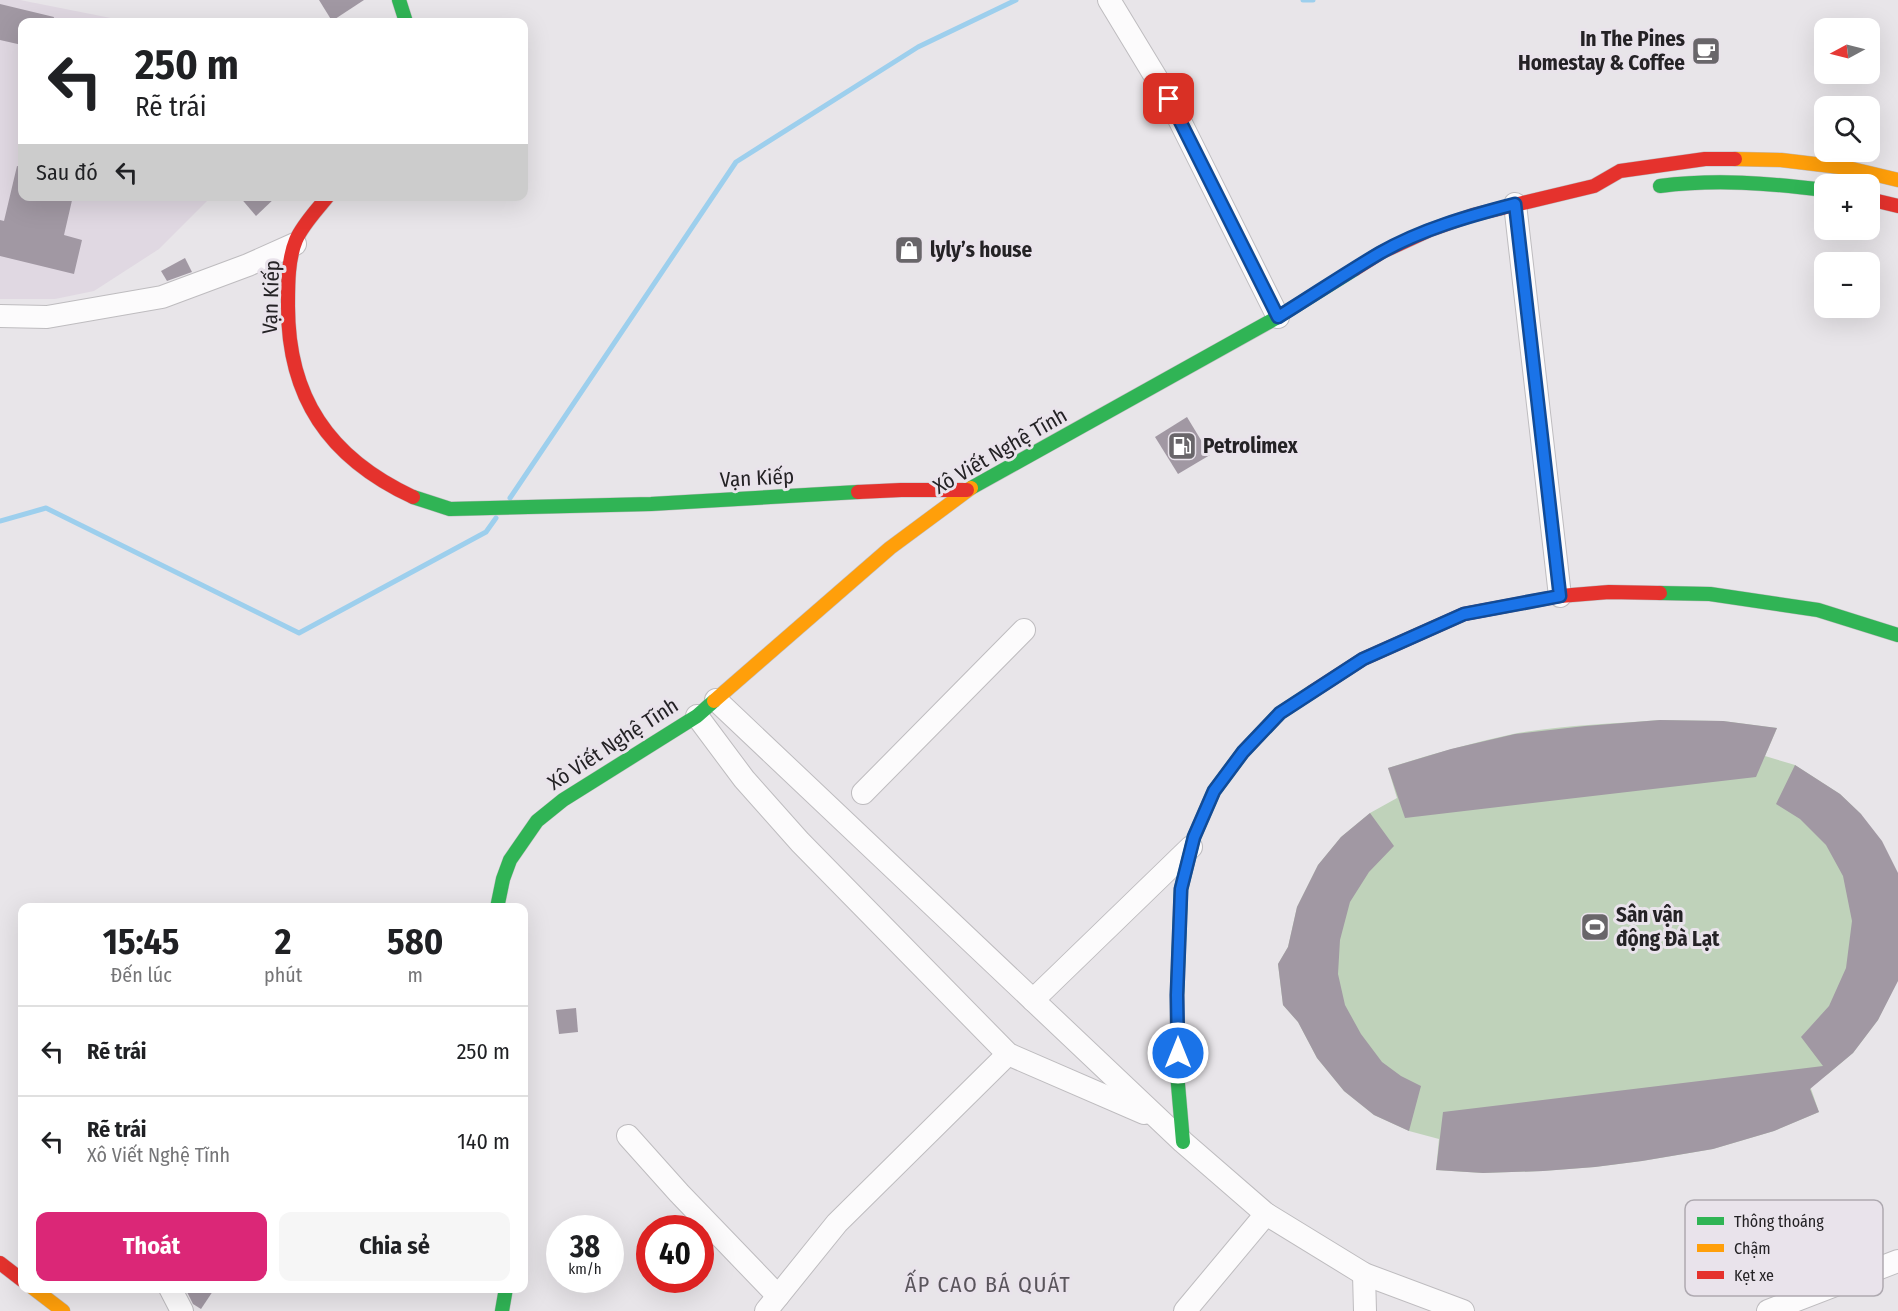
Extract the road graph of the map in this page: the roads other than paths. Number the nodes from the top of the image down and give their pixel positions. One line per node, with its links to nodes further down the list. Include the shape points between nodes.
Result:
1 (399, 0): 3 (street)
2 (1109, 0): 15 (street, via 1169,99)
3 (405, 18)
4 (1898, 180): 5 (street, Xô Viết Nghệ Tĩnh, via 1848,168 1781,160 1705,159 1620,171)
5 (1594, 186): 8 (street, Xô Viết Nghệ Tĩnh); 11 (street, Xô Viết Nghệ Tĩnh)
6 (1647, 188): 7 (street, via 1690,181 1766,182)
7 (1814, 189)
8 (1615, 190)
9 (324, 201): 13 (street, Vạn Kiếp)
10 (1880, 202): 12 (street)
11 (1515, 204): 15 (street, Xô Viết Nghệ Tĩnh, via 1430,230 1382,252); 17 (street)
12 (1898, 206)
13 (294, 244): 14 (street, via 162,297 47,317); 16 (street, Vạn Kiếp, via 287,324 293,368 306,401 322,427 351,460 404,495 450,509)
14 (0, 316)
15 (1278, 317): 16 (street, Xô Viết Nghệ Tĩnh)
16 (967, 490): 20 (street, Xô Viết Nghệ Tĩnh, via 890,548)
17 (1560, 596): 19 (street, via 1609,592 1710,594 1818,610); 23 (street, via 1464,614 1363,659 1280,713 1243,752 1214,791)
18 (1023, 630): 22 (street)
19 (1898, 635)
20 (716, 700): 21 (street, Xô Viết Nghệ Tĩnh); 25 (street)
21 (697, 716): 24 (street, Xô Viết Nghệ Tĩnh, via 563,800 537,821 510,860); 26 (street, via 744,779 800,842)
22 (863, 793)
23 (1192, 847): 25 (street); 29 (street, via 1181,889 1178,951 1177,1073)
24 (498, 903)
25 (1033, 1000): 27 (street)
26 (1008, 1054): 27 (street); 40 (street, via 837,1223)
27 (1159, 1120): 29 (street)
28 (628, 1136): 40 (street)
29 (1183, 1143): 30 (street)
30 (1266, 1214): 34 (street); 44 (street)
31 (1898, 1261): 33 (street)
32 (0, 1263): 35 (street)
33 (1883, 1267)
34 (1364, 1274): 45 (street); 46 (street)
35 (18, 1277)
36 (40, 1293): 41 (street)
37 (173, 1293): 42 (street)
38 (505, 1293): 43 (street)
39 (1807, 1296): 47 (street)
40 (772, 1303)
41 (63, 1311)
42 (182, 1311)
43 (502, 1311)
44 (1185, 1311)
45 (1365, 1311)
46 (1462, 1311)
47 (1768, 1311)

